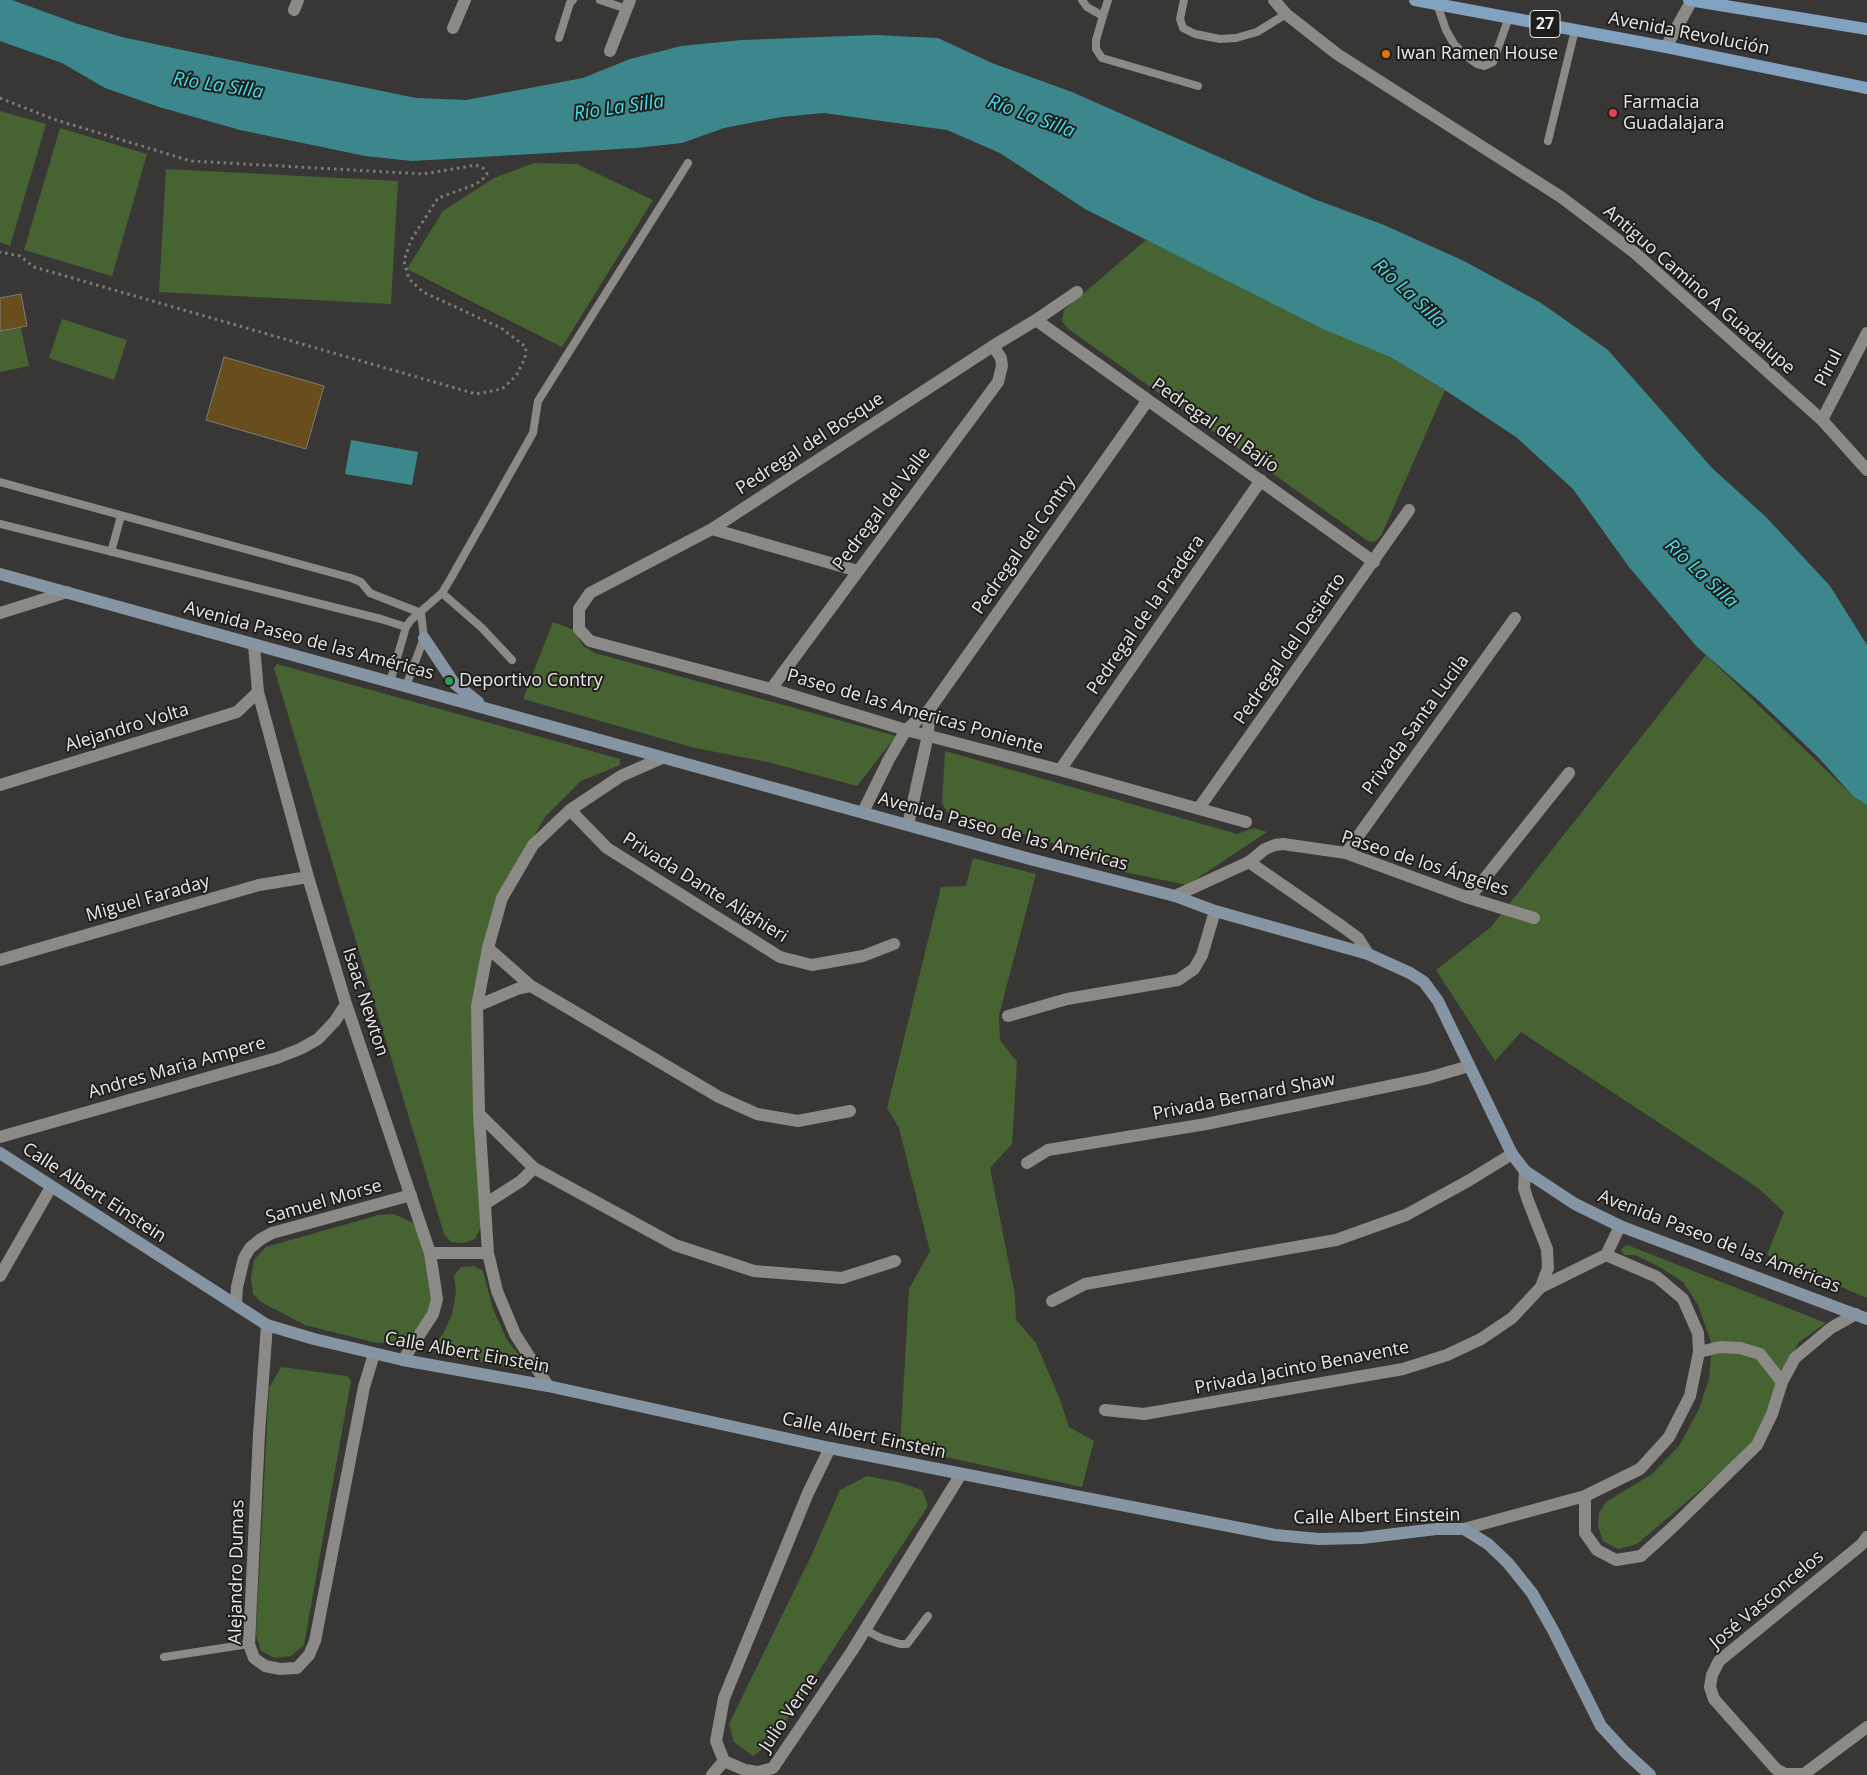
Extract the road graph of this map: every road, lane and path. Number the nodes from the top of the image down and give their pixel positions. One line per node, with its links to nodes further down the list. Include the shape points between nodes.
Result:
1 (465, 0): 15 (street)
2 (573, 0): 18 (lane)
3 (600, 0): 10 (lane)
4 (1082, 0): 13 (lane, via 1087,7)
5 (1108, 0): 13 (lane)
6 (1184, 0): 12 (lane, via 1180,19 1183,28 1220,39 1257,32)
7 (1274, 0): 12 (street, Antiguo Camino A Guadalupe)
8 (1415, 0): 11 (main road, Avenida Revolución / 27)
9 (1691, 0): 16 (main road, Avenida Revolución); 19 (street)
10 (629, 4): 20 (street)
11 (1437, 4): 14 (main road, Avenida Revolución / 27); 14 (lane, via 1454,44 1466,56 1484,66 1494,62)
12 (1286, 14): 32 (street, Antiguo Camino A Guadalupe, via 1338,54 1561,197 1635,253)
13 (1103, 16): 21 (lane, via 1096,40 1096,50 1102,58)
14 (1509, 17): 17 (main road, Avenida Revolución / 27)
15 (453, 28)
16 (1867, 29)
17 (1574, 30): 19 (main road, Avenida Revolución / 27); 24 (lane)
18 (560, 38)
19 (1666, 47): 22 (main road, Avenida Revolución / 27)
20 (610, 51)
21 (1198, 86)
22 (1867, 88)
23 (0, 98): 26 (path, via 54,119 191,161 424,174 476,165 483,168 487,174 482,180 438,198 411,240 404,261 409,279 423,292 501,328 526,347 526,358 516,376 502,389 476,394 43,270 20,256)
24 (1548, 141)
25 (688, 163): 45 (lane, via 538,401 534,433)
26 (0, 252)
27 (1077, 292): 28 (street, Pedregal del Bosque)
28 (1036, 320): 30 (street, Pedregal del Bosque); 31 (street, Pedregal del Bajío)
29 (1867, 333): 32 (street, Pirul)
30 (993, 346): 39 (street, Pedregal del Bosque); 42 (street, Pedregal del Valle, via 1001,358 998,382)
31 (1148, 400): 34 (street, Pedregal del Bajío); 59 (street, Pedregal del Contry)
32 (1822, 420): 33 (street, Antiguo Camino A Guadalupe)
33 (1867, 470)
34 (1261, 480): 41 (street, Pedregal del Bajío); 63 (street, Pedregal de la Pradera)
35 (0, 482): 37 (lane)
36 (1409, 510): 41 (street, Pedregal del Desierto)
37 (121, 516): 40 (lane); 47 (lane, via 351,578 361,582 370,593)
38 (0, 524): 40 (lane)
39 (712, 528): 42 (street); 50 (street, Pedregal del Bosque, via 590,593 579,609)
40 (111, 552): 49 (lane)
41 (1374, 562): 66 (street, Pedregal del Desierto)
42 (858, 571): 56 (street, Pedregal del Valle)
43 (0, 574): 44 (street, Avenida Paseo de las Américas)
44 (67, 592): 46 (street); 52 (street, Avenida Paseo de las Américas)
45 (442, 593): 47 (lane); 53 (lane)
46 (0, 612)
47 (421, 614): 49 (lane); 51 (lane)
48 (1515, 618): 71 (street, Privada Santa Lucila)
49 (406, 628): 54 (lane)
50 (579, 629): 56 (street, Paseo de las Americas Poniente, via 590,641)
51 (424, 638): 55 (lane); 58 (street, via 454,683)
52 (254, 645): 54 (street, Avenida Paseo de las Américas); 57 (street, Isaac Newton)
53 (512, 660)
54 (390, 682): 55 (street, Avenida Paseo de las Américas)
55 (406, 686): 58 (street, Avenida Paseo de las Américas)
56 (771, 689): 60 (street, Paseo de las Americas Poniente)
57 (258, 692): 65 (street, Alejandro Volta, via 237,712); 73 (street, Isaac Newton)
58 (484, 707): 62 (street, Avenida Paseo de las Américas)
59 (929, 710): 60 (street, Pedregal del Contry); 61 (street)
60 (906, 730): 61 (street, Paseo de las Americas Poniente); 68 (street, Pedregal del Contry)
61 (928, 735): 63 (street, Paseo de las Americas Poniente); 70 (street)
62 (662, 758): 67 (street, via 621,776); 68 (street, Avenida Paseo de las Américas)
63 (1060, 770): 66 (street, Paseo de las Americas Poniente)
64 (1569, 773): 75 (street)
65 (0, 785)
66 (1200, 808): 69 (street, Paseo de las Americas Poniente)
67 (570, 810): 78 (street, Privada Dante Alighieri, via 607,848 780,957 812,965 863,956); 79 (street, via 533,845 502,898)
68 (863, 812): 70 (street, Avenida Paseo de las Américas)
69 (1246, 822)
70 (908, 825): 74 (street, Avenida Paseo de las Américas)
71 (1346, 853): 72 (street, Paseo de los Ángeles, via 1275,844); 75 (street, Paseo de los Ángeles)
72 (1249, 862): 74 (street, Paseo de los Ángeles); 80 (street, via 1358,938)
73 (308, 877): 81 (street, Miguel Faraday, via 259,885); 83 (street, Isaac Newton)
74 (1175, 896): 76 (street, Avenida Paseo de las Américas)
75 (1469, 898): 77 (street, Paseo de los Ángeles)
76 (1216, 911): 80 (street, Avenida Paseo de las Américas); 85 (street, via 1202,955 1194,969 1178,980 1067,999)
77 (1534, 918)
78 (894, 944)
79 (488, 948): 82 (street); 84 (street)
80 (1368, 954): 86 (street, Avenida Paseo de las Américas, via 1424,982 1438,1001)
81 (0, 960)
82 (531, 986): 84 (street); 87 (street, via 719,1097 757,1114 798,1121)
83 (346, 1004): 89 (street, Andres Maria Ampere, via 318,1039 277,1058); 96 (street, Isaac Newton)
84 (477, 1006): 88 (street)
85 (1008, 1016)
86 (1469, 1066): 91 (street, Avenida Paseo de las Américas); 92 (street, Privada Bernard Shaw, via 1428,1078 1225,1120 1048,1150)
87 (850, 1111)
88 (479, 1114): 93 (street); 97 (street)
89 (0, 1137)
90 (0, 1153): 95 (street, Calle Albert Einstein)
91 (1512, 1154): 94 (street, Avenida Paseo de las Américas); 105 (street, via 1406,1215 1336,1240 1085,1284)
92 (1027, 1163)
93 (534, 1168): 97 (street); 102 (street, via 675,1245 754,1271 842,1278)
94 (1525, 1171): 98 (street, Avenida Paseo de las Américas, via 1575,1204); 104 (street, Privada Jacinto Benavente, via 1524,1188 1547,1250 1548,1268)
95 (51, 1187): 103 (street); 106 (street, Calle Albert Einstein)
96 (411, 1195): 99 (street, Isaac Newton); 106 (street, Samuel Morse, via 281,1230 260,1239 244,1258)
97 (486, 1204): 100 (street)
98 (1620, 1226): 101 (street); 107 (street, Avenida Paseo de las Américas)
99 (430, 1253): 100 (street); 111 (street, Isaac Newton, via 437,1299 433,1314)
100 (488, 1253): 113 (street, via 497,1291 515,1334)
101 (1606, 1255): 104 (street, Privada Jacinto Benavente); 109 (street, via 1657,1277 1682,1299 1698,1333)
102 (895, 1261)
103 (2, 1270)
104 (1541, 1287): 114 (street, Privada Jacinto Benavente, via 1512,1318 1482,1339 1447,1355 1403,1369 1144,1414)
105 (1052, 1301)
106 (236, 1304): 108 (street, Calle Albert Einstein)
107 (1861, 1317): 112 (street, via 1831,1328 1795,1358)
108 (266, 1325): 110 (street, Calle Albert Einstein); 122 (street, Alejandro Dumas)
109 (1699, 1352): 112 (street, via 1740,1348 1760,1354); 117 (street, via 1690,1396 1669,1437 1640,1469)
110 (374, 1354): 111 (street, Calle Albert Einstein); 122 (street, Alejandro Dumas, via 364,1387 310,1655 297,1668 280,1669 265,1666 254,1658)
111 (403, 1360): 113 (street, Calle Albert Einstein)
112 (1782, 1382): 117 (street, via 1772,1414 1757,1445 1641,1556 1616,1560 1597,1550 1585,1533)
113 (548, 1386): 115 (street, Calle Albert Einstein)
114 (1105, 1410)
115 (830, 1448): 116 (street, Calle Albert Einstein); 125 (street, via 808,1493 724,1698 716,1740)
116 (961, 1474): 118 (street, Calle Albert Einstein, via 1275,1535 1319,1539); 121 (street, Julio Verne)
117 (1585, 1496): 118 (street)
118 (1464, 1529): 127 (street, Calle Albert Einstein, via 1488,1544 1532,1593 1601,1726)
119 (1867, 1537): 124 (street, José Vasconcelos, via 1718,1661 1710,1687 1714,1699 1776,1769 1785,1774 1804,1774)
120 (928, 1616): 121 (lane, via 907,1644)
121 (865, 1630): 125 (street, Julio Verne, via 773,1768 758,1772)
122 (249, 1644): 123 (lane)
123 (164, 1657)
124 (1867, 1727)
125 (724, 1761): 126 (street)
126 (712, 1775)
127 (1650, 1775)

